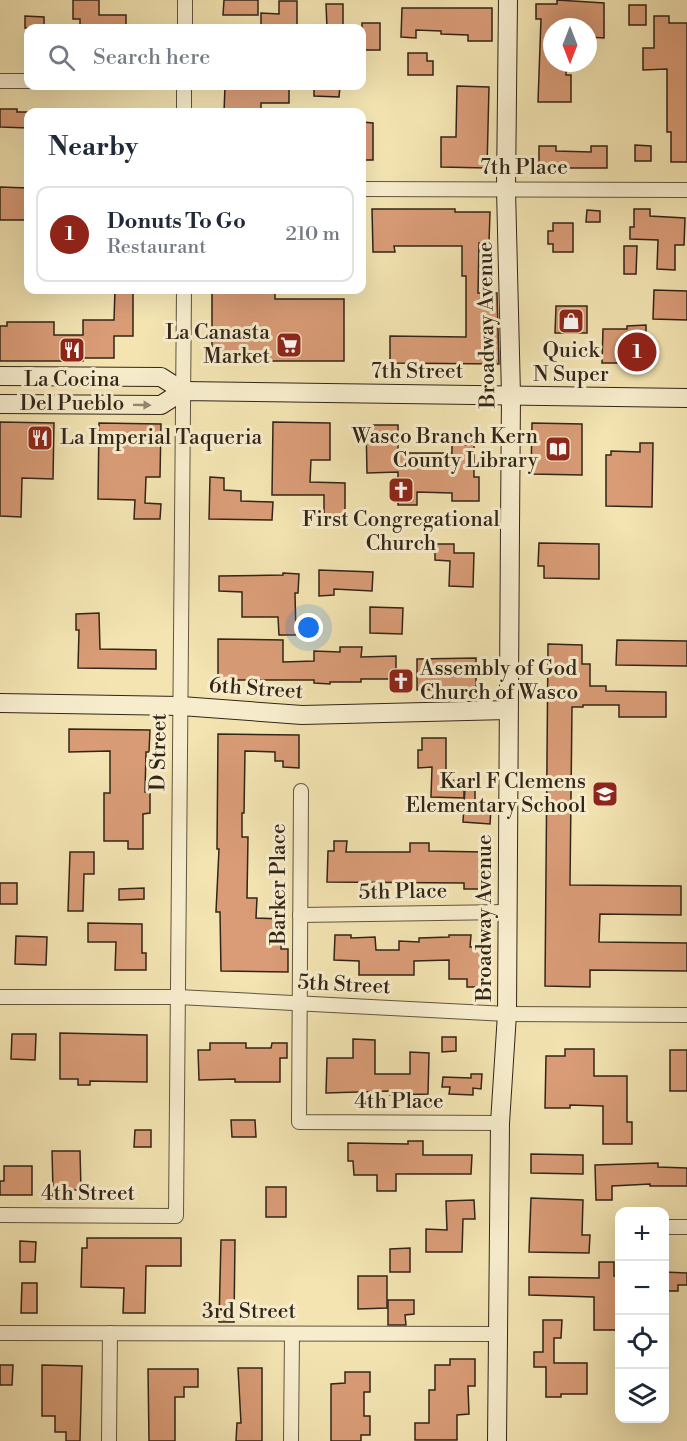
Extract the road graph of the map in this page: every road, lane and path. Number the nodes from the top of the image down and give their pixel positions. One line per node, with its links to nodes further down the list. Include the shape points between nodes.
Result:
1 (185, 0): 3 (street)
2 (508, 0): 9 (street, Broadway Avenue)
3 (185, 24)
4 (0, 81): 5 (street)
5 (24, 81)
6 (184, 90): 7 (street)
7 (184, 108)
8 (366, 189): 9 (street, 7th Place)
9 (506, 189): 10 (street, 7th Place); 14 (street, Broadway Avenue)
10 (687, 190)
11 (184, 294): 13 (street, D Street)
12 (0, 376): 13 (street, 7th Street, via 161,377)
13 (183, 391): 14 (street, 7th Street); 16 (street, 7th Street, one-way to 13, via 161,405); 18 (street, D Street)
14 (511, 395): 15 (street, 7th Street); 19 (street, Broadway Avenue)
15 (687, 398)
16 (0, 404)
17 (0, 703): 18 (street, 6th Street)
18 (181, 706): 19 (street, 6th Street, via 302,715); 24 (street, D Street)
19 (508, 710): 21 (street, Broadway Avenue)
20 (301, 791): 22 (street, Barker Place)
21 (507, 912): 22 (street, 5th Place); 26 (street, Broadway Avenue)
22 (300, 915): 25 (street, Barker Place)
23 (0, 997): 24 (street, 5th Street)
24 (178, 998): 25 (street, 5th Street); 31 (street, D Street)
25 (300, 1004): 26 (street, 5th Street); 28 (street, Barker Place)
26 (507, 1014): 27 (street, 5th Street); 29 (street, Broadway Avenue)
27 (687, 1015)
28 (298, 1122): 29 (street, 4th Place)
29 (500, 1123): 37 (street, Broadway Avenue)
30 (0, 1215): 31 (street, 4th Street)
31 (176, 1216)
32 (669, 1227): 33 (street)
33 (687, 1227)
34 (0, 1333): 35 (street, 3rd Street)
35 (110, 1333): 36 (street, 3rd Street); 38 (street)
36 (292, 1334): 37 (street, 3rd Street); 39 (street)
37 (498, 1334): 40 (street, Broadway Avenue)
38 (109, 1441)
39 (291, 1441)
40 (497, 1441)

